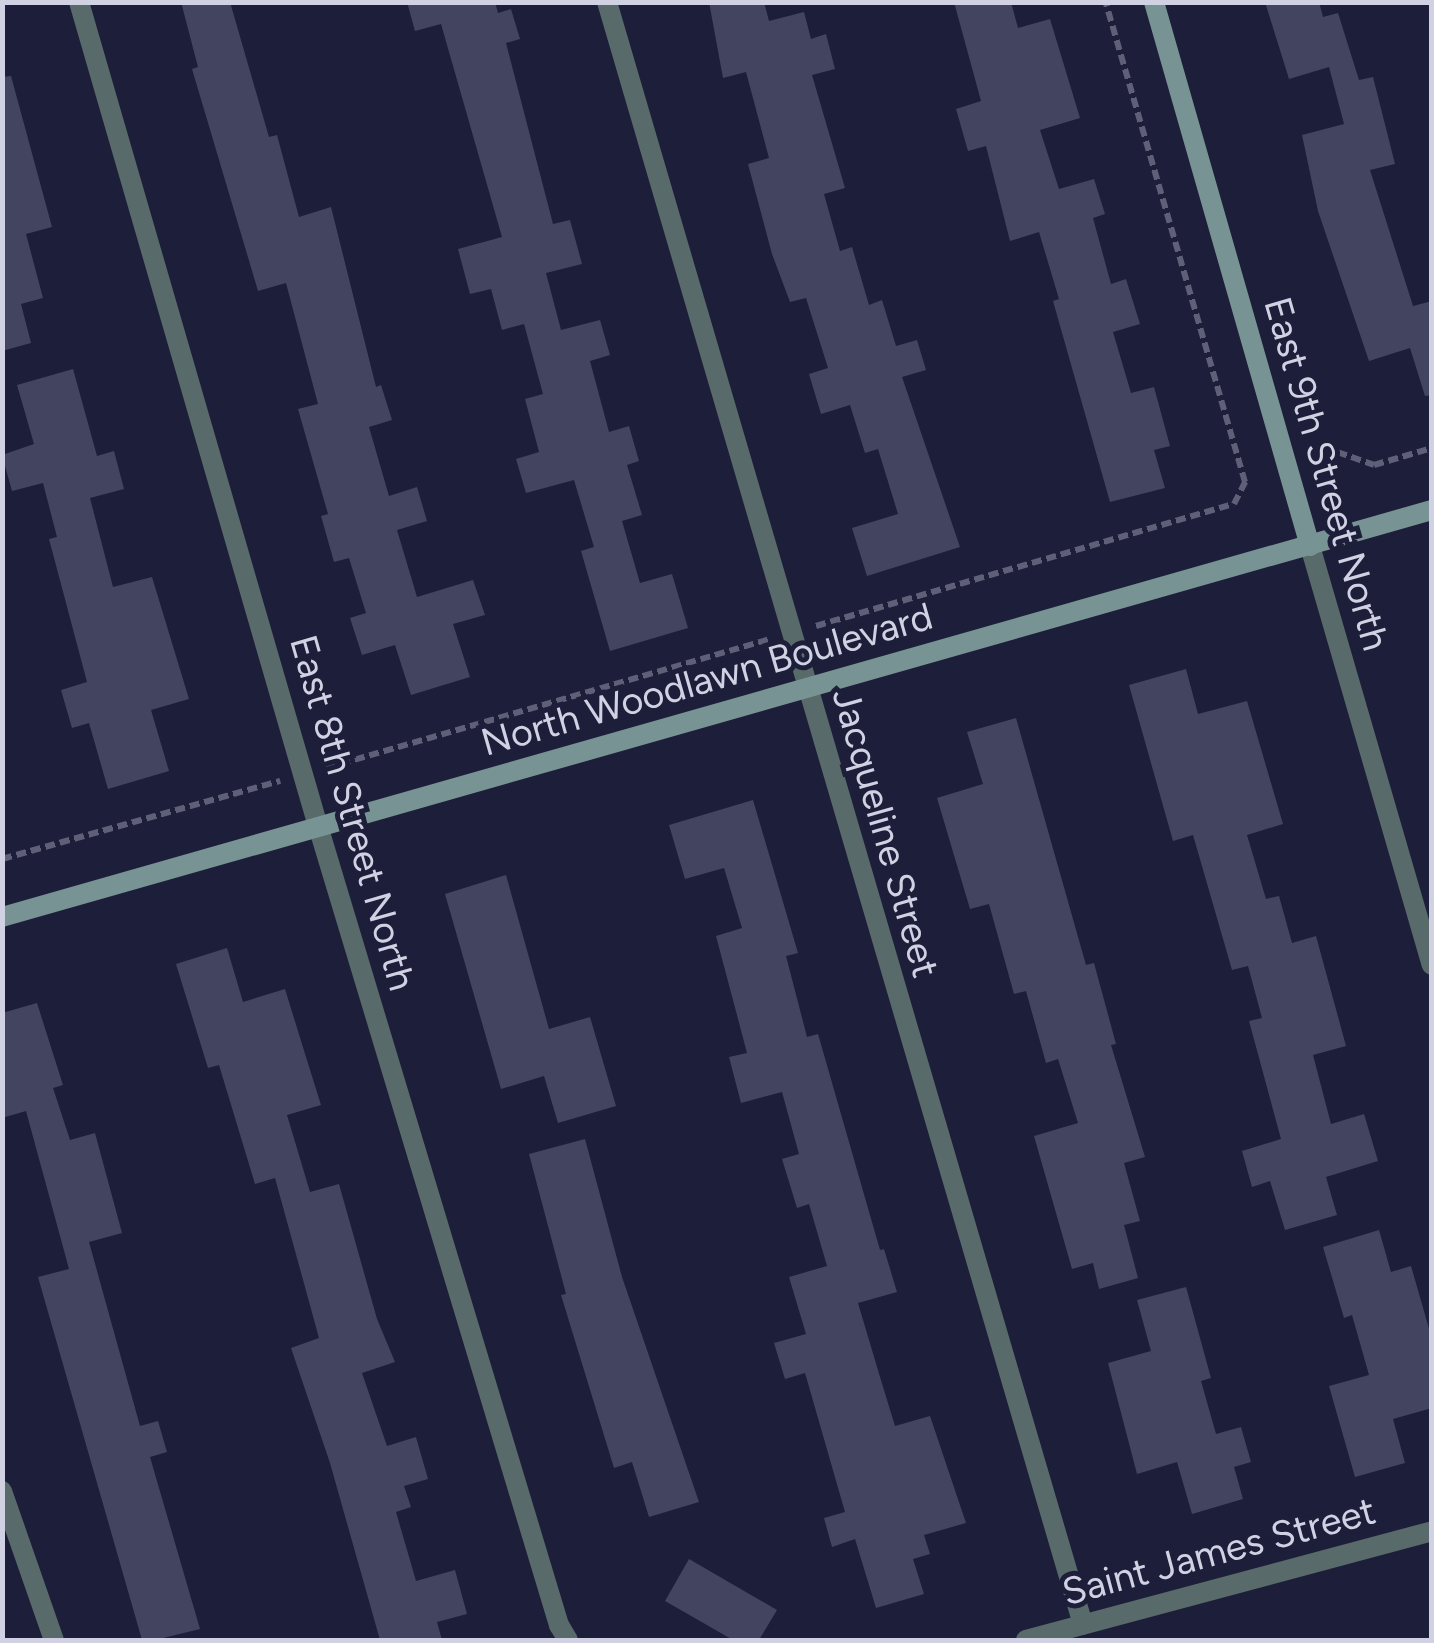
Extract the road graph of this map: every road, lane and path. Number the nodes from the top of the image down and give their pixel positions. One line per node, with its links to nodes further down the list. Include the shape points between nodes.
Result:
1 (79, 2): 10 (street, East 8th Street North)
2 (607, 2): 9 (street, Jacqueline Street)
3 (1154, 2): 5 (main road, East 9th Street North)
4 (1432, 448): 5 (path, via 1374,466 1324,447)
5 (1284, 458): 6 (path); 8 (main road, East 9th Street North)
6 (1241, 470)
7 (1432, 510): 8 (main road, North Woodlawn Boulevard)
8 (1310, 546): 9 (main road, North Woodlawn Boulevard); 12 (street, East 9th Street North)
9 (806, 688): 10 (main road, North Woodlawn Boulevard); 15 (street, Jacqueline Street)
10 (318, 826): 11 (main road, North Woodlawn Boulevard); 17 (street, East 8th Street North)
11 (2, 917)
12 (1432, 966)
13 (2, 1491): 16 (street)
14 (1432, 1532): 15 (street, Saint James Street)
15 (1083, 1624): 18 (street, Saint James Street)
16 (54, 1640)
17 (568, 1640)
18 (1026, 1640)

